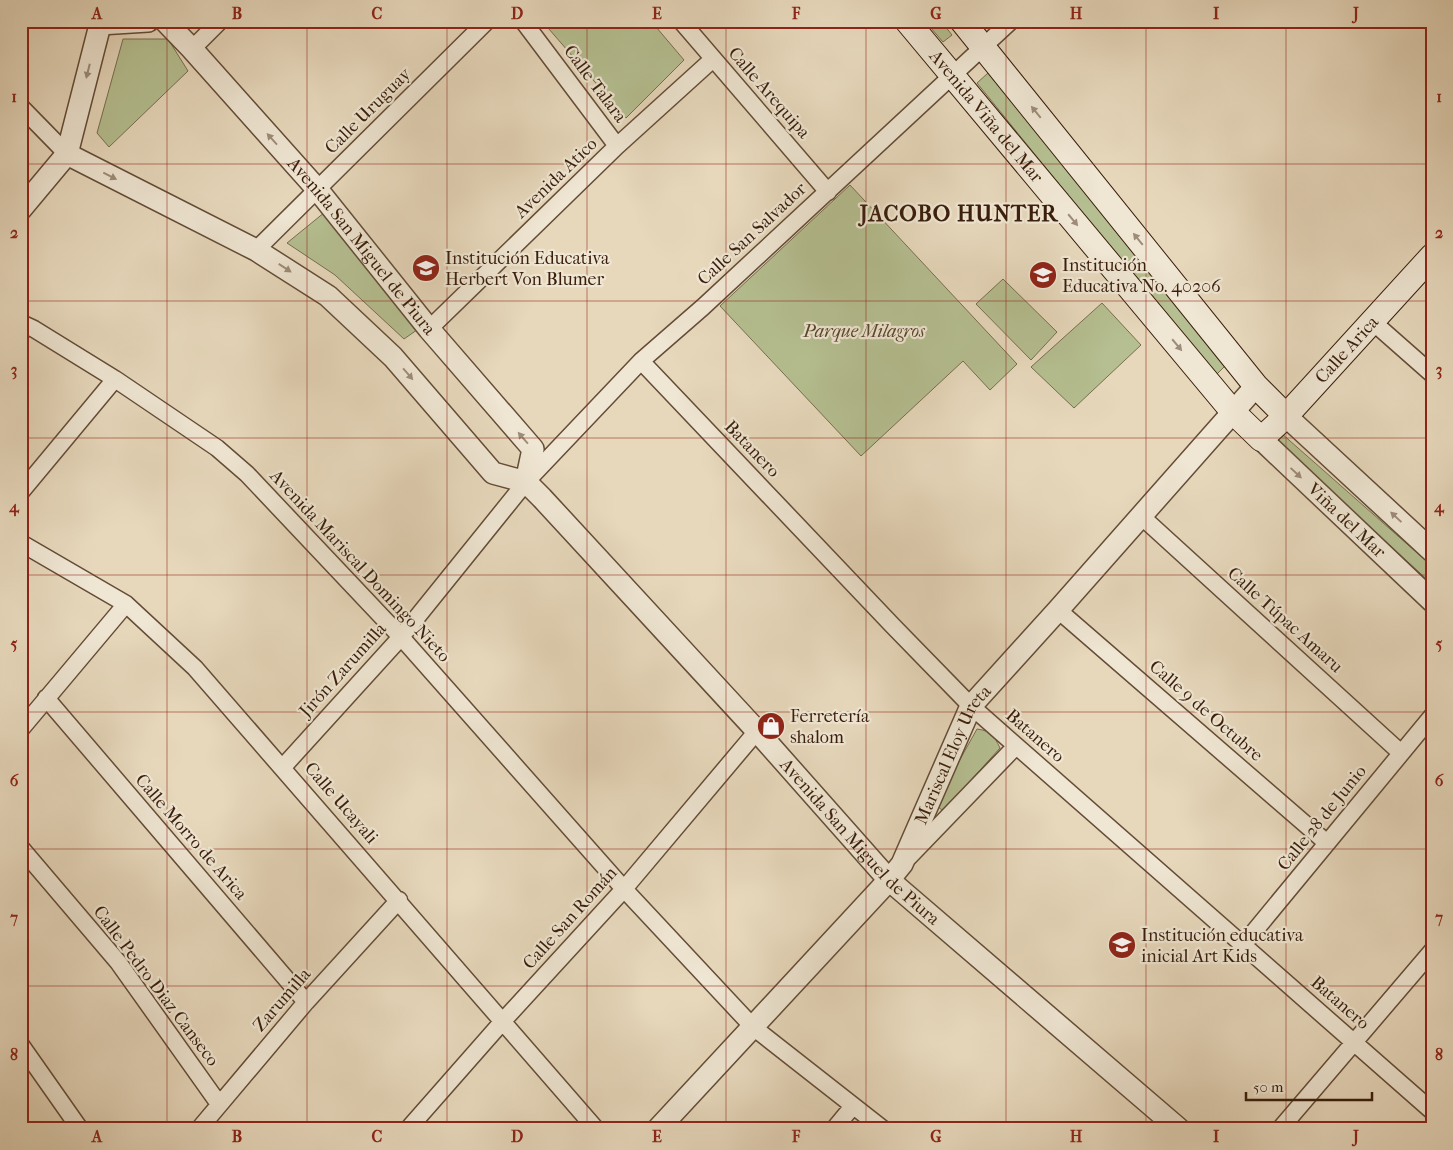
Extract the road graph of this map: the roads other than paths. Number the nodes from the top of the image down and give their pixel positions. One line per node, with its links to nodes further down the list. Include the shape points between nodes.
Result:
1 (148, 21): 10 (street)
2 (165, 21): 12 (street, Avenida San Miguel de Piura)
3 (220, 21): 12 (street)
4 (487, 21): 18 (street, Calle Uruguay)
5 (523, 21): 16 (street, Calle Talara)
6 (681, 21): 13 (street, Calle Arequipa)
7 (907, 21): 14 (main road, Avenida Viña del Mar)
8 (962, 21): 11 (main road)
9 (1011, 21): 11 (street, Calle San Salvador)
10 (100, 23): 17 (street, one-way to 17)
11 (984, 48): 14 (street, Calle San Salvador); 29 (main road, one-way to 11)
12 (192, 49): 18 (street, Avenida San Miguel de Piura, one-way to 12)
13 (713, 59): 16 (street, Avenida Atico); 19 (street, Calle Arequipa)
14 (953, 76): 19 (street, Calle San Salvador); 30 (main road, Avenida Viña del Mar, one-way to 30)
15 (21, 107): 17 (street)
16 (617, 146): 25 (street, Avenida Atico)
17 (67, 154): 20 (street); 21 (street, one-way to 21)
18 (317, 189): 21 (street, Calle Uruguay); 25 (street, Avenida San Miguel de Piura)
19 (828, 192): 26 (street, Calle San Salvador)
20 (21, 209)
21 (256, 250): 33 (street, one-way to 33, via 328,296 393,357 494,473)
22 (1432, 256): 23 (main road, Calle Arica)
23 (1373, 322): 27 (street); 31 (main road, Calle Arica)
24 (21, 323): 28 (street, Avenida Mariscal Domingo Nieto)
25 (430, 329): 33 (street, Avenida San Miguel de Piura, one-way to 25, via 533,449)
26 (641, 361): 33 (street, Calle San Salvador); 43 (street, Batanero)
27 (1432, 374)
28 (115, 379): 34 (street); 41 (street, Avenida Mariscal Domingo Nieto, via 218,448 248,474)
29 (1256, 386): 30 (street, Mariscal Eloy Ureta); 31 (main road)
30 (1233, 412): 32 (main road, Avenida Viña del Mar); 35 (street, Mariscal Eloy Ureta)
31 (1286, 416): 32 (main road, Calle Arica); 37 (street, Viña del Mar, one-way to 31)
32 (1261, 439): 38 (street, Viña del Mar, one-way to 38)
33 (526, 482): 41 (street, Jirón Zarumilla); 46 (street, Avenida San Miguel de Piura)
34 (21, 492)
35 (1141, 516): 40 (street, Mariscal Eloy Ureta); 48 (street, Calle Túpac Amaru)
36 (21, 543): 39 (street, Calle Ucayali)
37 (1432, 550)
38 (1432, 601)
39 (126, 604): 42 (street); 49 (street, Calle Ucayali, via 195,668)
40 (1058, 610): 43 (street, Mariscal Eloy Ureta); 50 (street, Calle 9 de Octubre)
41 (401, 637): 49 (street, Jirón Zarumilla); 53 (street, Avenida Mariscal Domingo Nieto)
42 (46, 698): 45 (street); 57 (street, Calle Morro de Arica)
43 (971, 706): 47 (street, Batanero); 52 (street, Mariscal Eloy Ureta)
44 (1432, 716): 48 (street, Calle 28 de Junio)
45 (21, 729)
46 (757, 731): 52 (street, Avenida San Miguel de Piura); 53 (street, Calle San Román)
47 (1016, 746): 52 (street); 55 (street, Batanero)
48 (1401, 753): 50 (street, Calle 28 de Junio)
49 (282, 768): 54 (street, Calle Ucayali)
50 (1328, 843): 55 (street, Calle 28 de Junio)
51 (21, 848): 62 (street, Calle Pedro Diaz Canseco, via 118,962)
52 (896, 872): 59 (street, Mariscal Eloy Ureta); 72 (street, Avenida San Miguel de Piura)
53 (624, 889): 58 (street, Calle San Román); 59 (street, Avenida Mariscal Domingo Nieto)
54 (399, 900): 57 (street, Zarumilla); 58 (street, Calle Ucayali)
55 (1243, 945): 60 (street, Batanero)
56 (1432, 951): 60 (street)
57 (306, 1002): 62 (street, Zarumilla)
58 (503, 1021): 67 (street, Calle San Román); 68 (street, Calle Ucayali)
59 (753, 1027): 63 (street, Avenida Mariscal Domingo Nieto); 69 (street, Mariscal Eloy Ureta)
60 (1354, 1042): 64 (street, Batanero); 73 (street)
61 (21, 1045): 65 (street)
62 (219, 1104): 66 (street, Zarumilla)
63 (853, 1106): 70 (street); 71 (street, Avenida Mariscal Domingo Nieto)
64 (1432, 1111)
65 (80, 1129)
66 (199, 1129)
67 (408, 1129)
68 (596, 1129)
69 (658, 1129)
70 (834, 1129)
71 (883, 1129)
72 (1180, 1129)
73 (1280, 1129)

